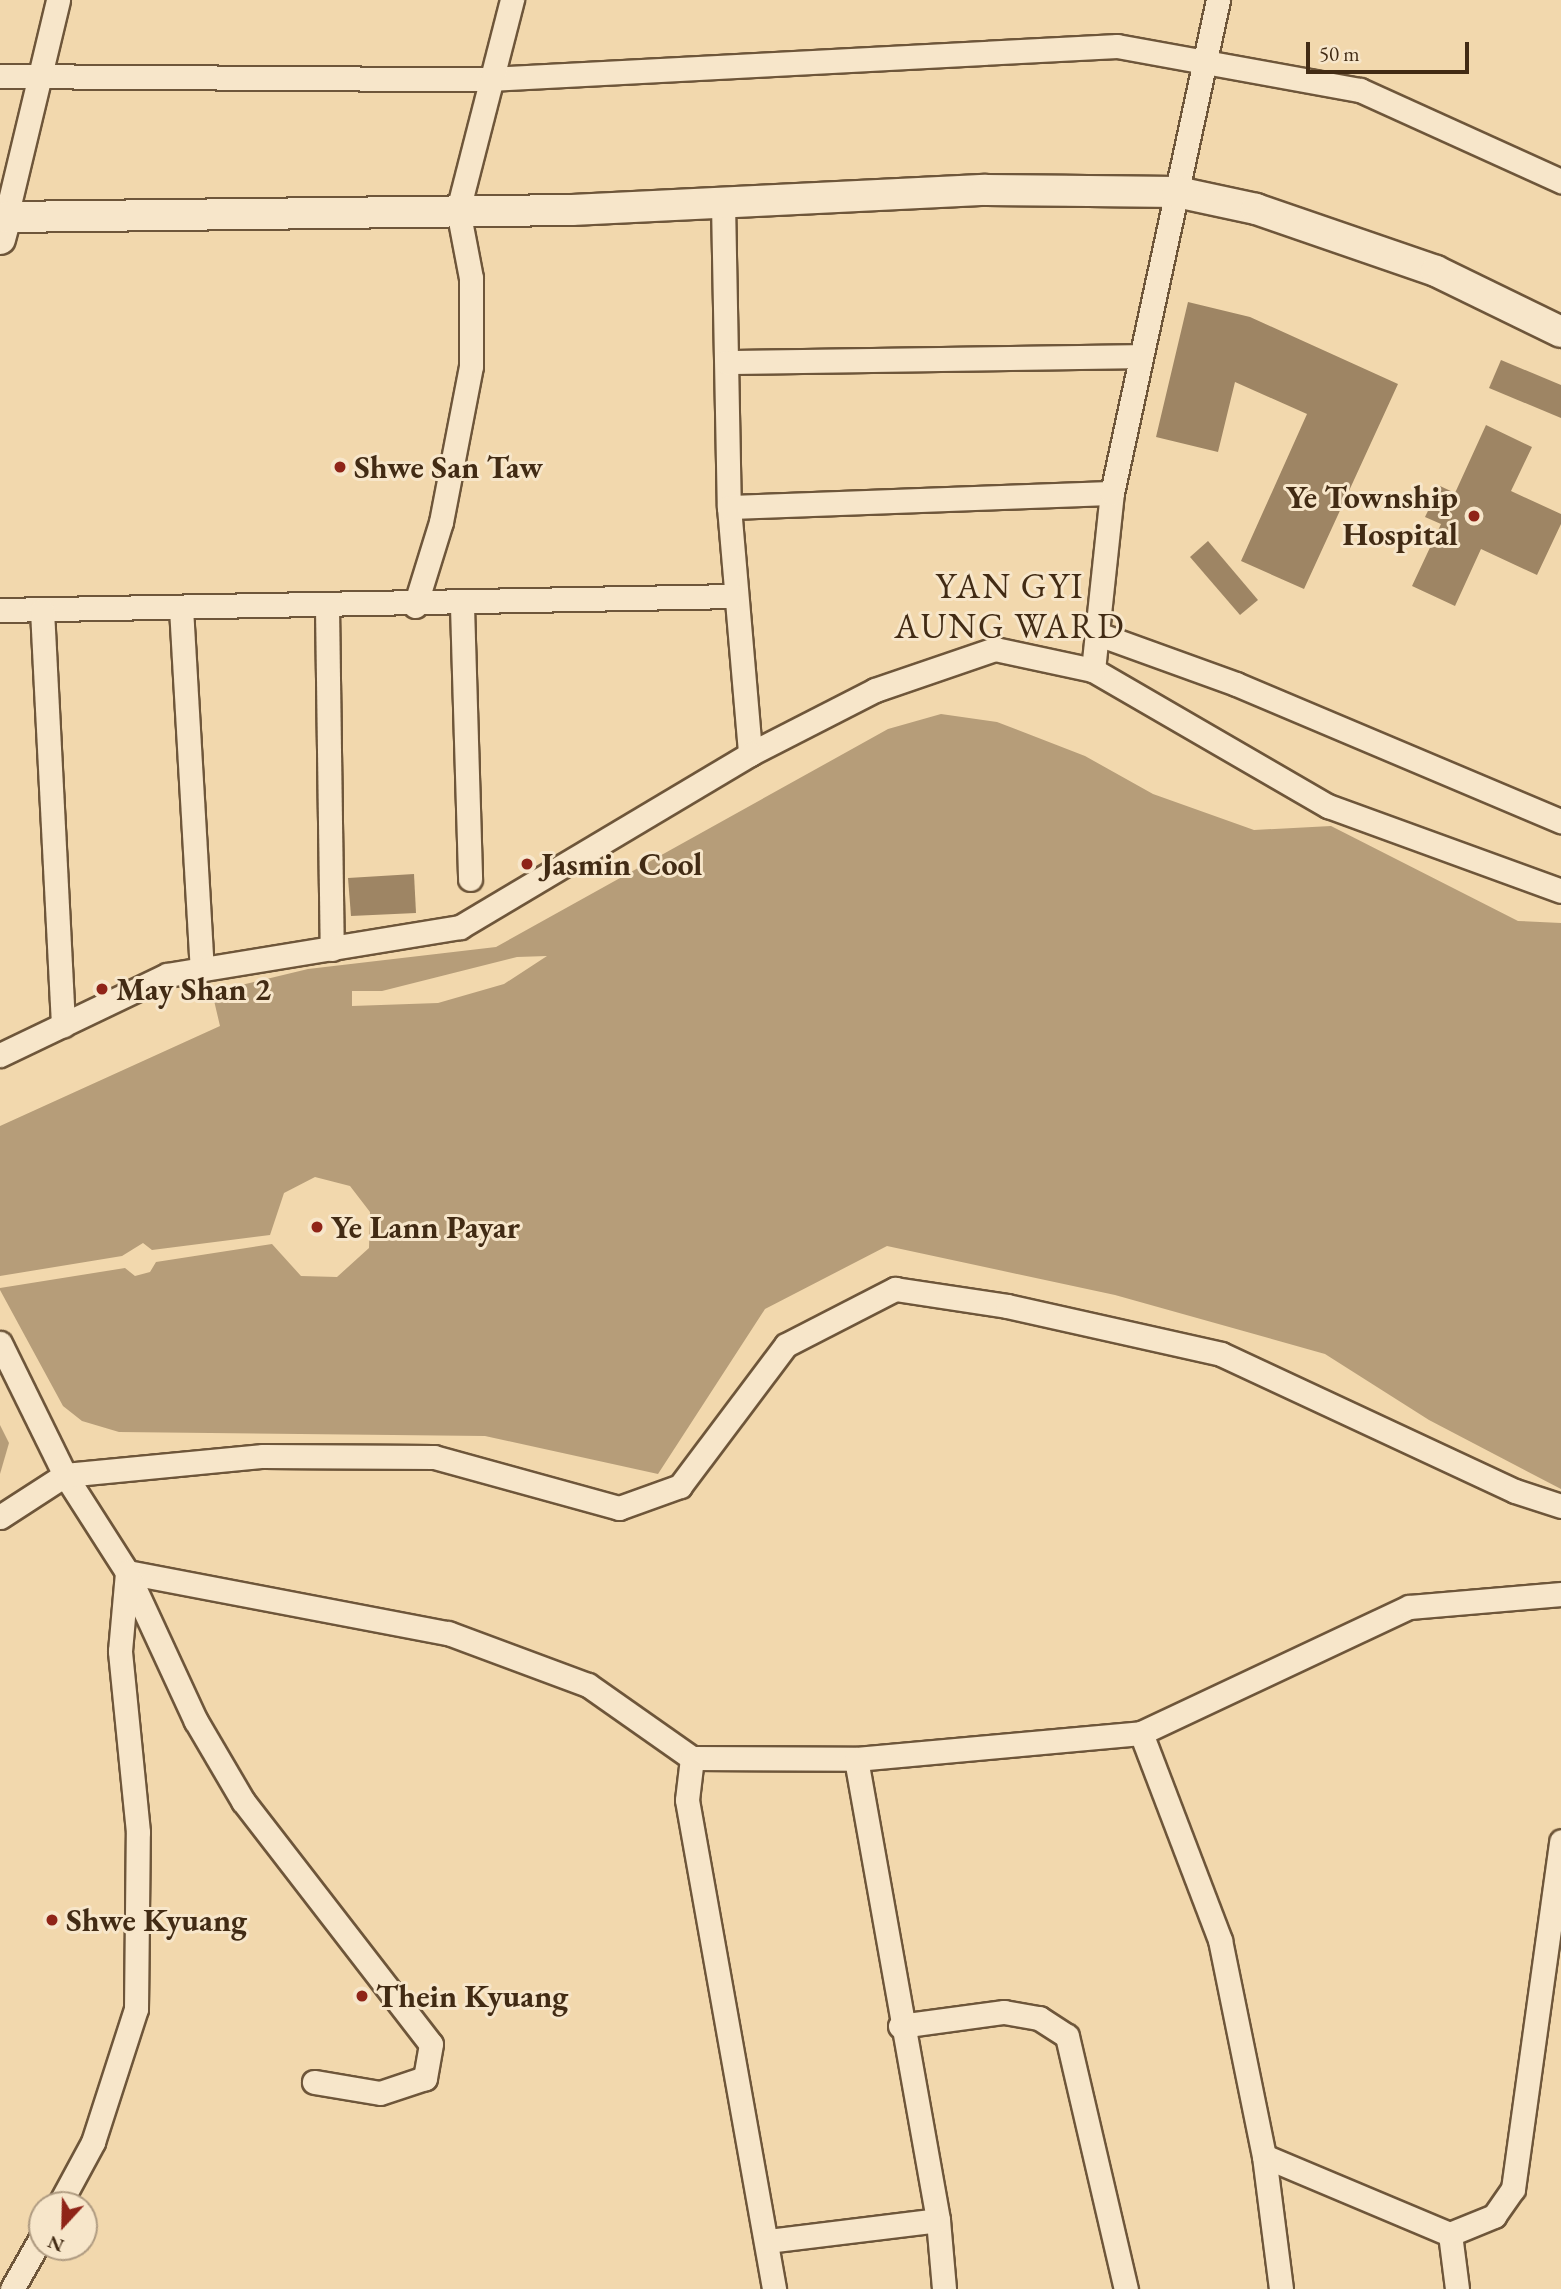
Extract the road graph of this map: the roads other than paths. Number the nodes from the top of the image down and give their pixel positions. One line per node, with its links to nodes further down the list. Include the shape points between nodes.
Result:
1 (58, 0): 5 (street)
2 (512, 0): 7 (street)
3 (1218, 0): 4 (street)
4 (1202, 59): 7 (street, via 1117,47); 8 (street, via 1360,90); 9 (street)
5 (41, 74): 6 (street); 7 (street); 12 (street)
6 (0, 76)
7 (489, 79): 11 (street)
8 (1561, 181)
9 (1177, 192): 10 (street, via 986,190); 13 (street, via 1256,209 1436,271); 14 (street)
10 (723, 203): 11 (street); 15 (street)
11 (458, 210): 12 (street); 19 (street, via 471,278 471,366 441,522)
12 (2, 225)
13 (1561, 332)
14 (1137, 356): 15 (street); 16 (street)
15 (727, 362): 17 (street)
16 (1111, 493): 17 (street); 25 (street)
17 (729, 507): 18 (street)
18 (733, 596): 20 (street); 27 (street)
19 (415, 606): 20 (street); 21 (street)
20 (462, 606): 29 (street)
21 (327, 607): 22 (street); 31 (street)
22 (181, 608): 24 (street); 32 (street)
23 (0, 610): 24 (street)
24 (42, 610): 33 (street)
25 (1098, 634): 26 (street); 28 (street, via 1236,684)
26 (1093, 670): 27 (street, via 995,649 875,690); 30 (street, via 1328,806 1496,873)
27 (750, 754): 31 (street, via 460,928)
28 (1561, 821)
29 (470, 879)
30 (1561, 891)
31 (332, 948): 32 (street)
32 (202, 969): 33 (street, via 167,975)
33 (63, 1025): 34 (street)
34 (0, 1055)
35 (0, 1343): 36 (street)
36 (65, 1475): 37 (street, via 263,1456 434,1457 619,1508 680,1486 786,1345 895,1289 1007,1306 1221,1354 1515,1491); 38 (street); 39 (street)
37 (1561, 1506)
38 (0, 1517)
39 (127, 1572): 42 (street, via 448,1633 588,1685); 46 (street, via 196,1721 243,1801 431,2044 425,2078 380,2093); 48 (street, via 120,1651 138,1832 136,2009 93,2142)
40 (1561, 1594): 41 (street, via 1409,1607)
41 (1141, 1733): 43 (street); 47 (street, via 1220,1940)
42 (692, 1758): 43 (street); 51 (street, via 687,1800)
43 (856, 1759): 45 (street, via 873,1833)
44 (1561, 1841): 50 (street, via 1513,2189 1494,2216)
45 (900, 2026): 49 (street); 56 (street, via 1004,2012 1039,2018 1067,2036)
46 (314, 2082)
47 (1264, 2155): 50 (street); 57 (street)
48 (67, 2191)
49 (938, 2220): 51 (street); 55 (street)
50 (1450, 2234): 58 (street)
51 (768, 2241): 54 (street)
52 (28, 2261): 53 (street)
53 (12, 2289)
54 (774, 2289)
55 (944, 2289)
56 (1126, 2289)
57 (1281, 2289)
58 (1457, 2289)

